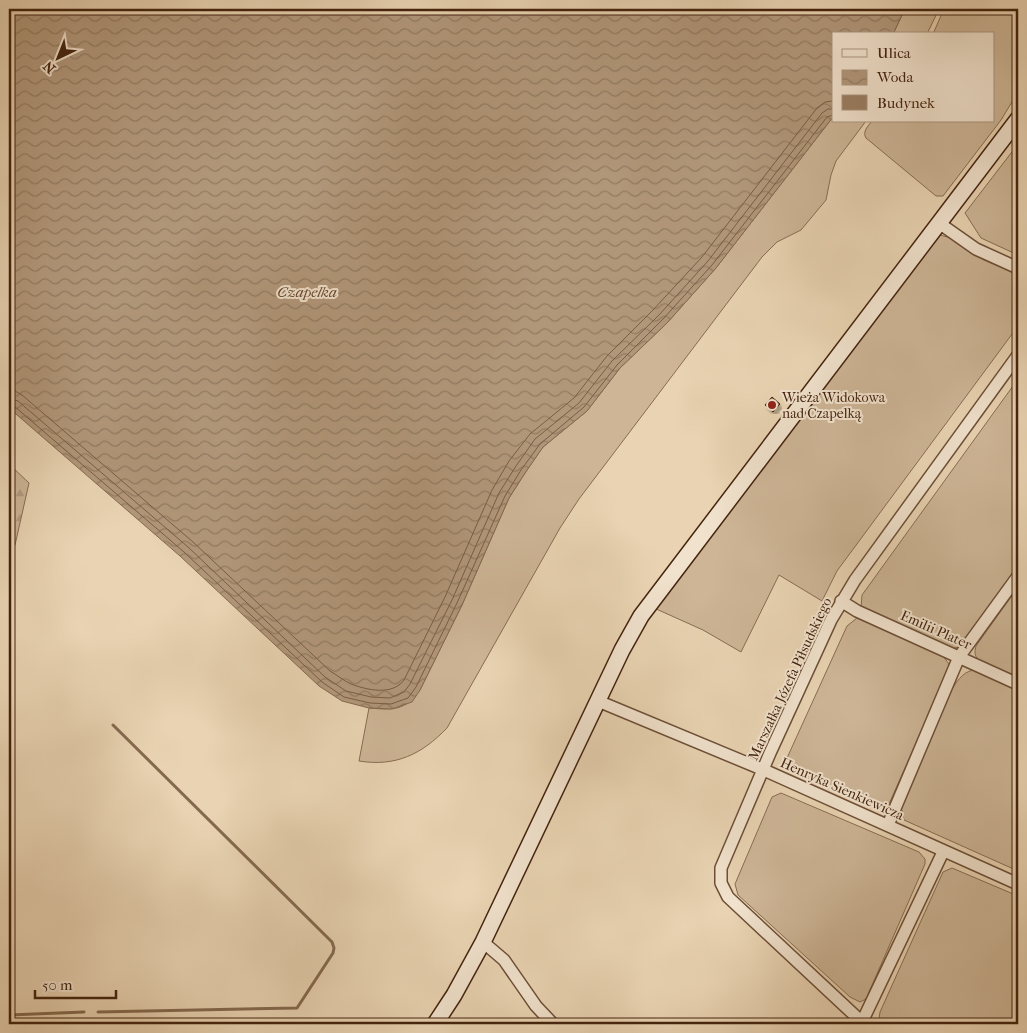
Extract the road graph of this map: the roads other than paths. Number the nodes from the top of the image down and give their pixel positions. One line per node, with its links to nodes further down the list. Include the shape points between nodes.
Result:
1 (1018, 119): 2 (street)
2 (939, 223): 3 (street, via 976,249); 9 (street, via 641,616)
3 (1018, 268)
4 (1018, 355): 6 (street, Marszałka Józefa Piłsudskiego)
5 (1018, 576): 7 (street)
6 (841, 602): 7 (street, Emilii Plater); 10 (street, Marszałka Józefa Piłsudskiego)
7 (959, 657): 8 (street, Emilii Plater); 11 (street)
8 (1018, 684)
9 (598, 701): 10 (street, Henryka Sienkiewicza); 14 (street)
10 (764, 770): 11 (street, Henryka Sienkiewicza); 17 (street, Marszałka Józefa Piłsudskiego, via 721,868 721,883 728,897)
11 (888, 825): 12 (street, Henryka Sienkiewicza)
12 (943, 852): 13 (street, Henryka Sienkiewicza); 17 (street)
13 (1018, 884)
14 (483, 942): 15 (street); 16 (street, via 504,960 536,1006)
15 (436, 1024)
16 (553, 1024)
17 (863, 1024)

